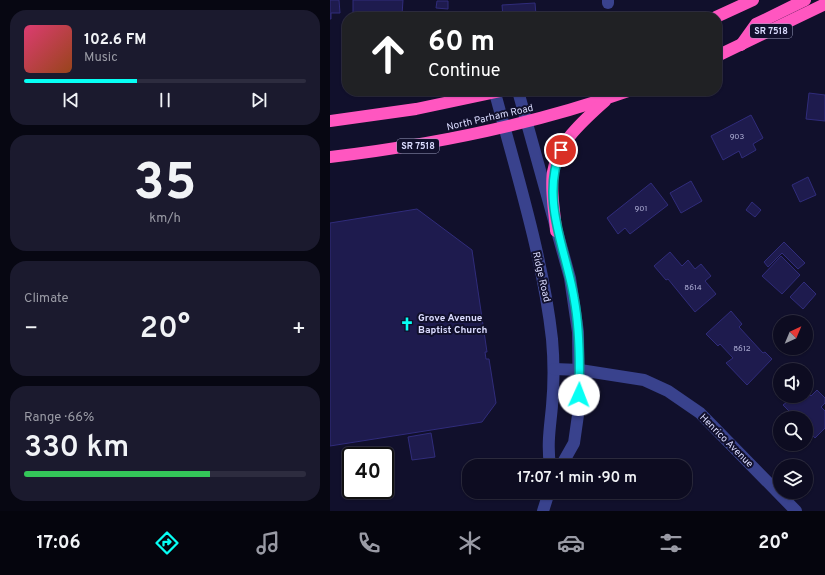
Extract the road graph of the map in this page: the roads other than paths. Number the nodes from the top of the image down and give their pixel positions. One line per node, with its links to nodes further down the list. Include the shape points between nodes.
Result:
1 (752, 0): 4 (highway)
2 (804, 0): 5 (highway, via 756,24)
3 (825, 4): 5 (highway, SR 7518)
4 (722, 14)
5 (740, 46): 6 (highway, SR 7518)
6 (722, 54)
7 (479, 96): 12 (highway, via 416,109)
8 (499, 96): 14 (street, Ridge Road)
9 (519, 96): 13 (street)
10 (615, 96): 11 (highway, North Parham Road / SR 7518)
11 (607, 99): 13 (highway, North Parham Road / SR 7518); 16 (highway, via 576,129 556,161 552,184)
12 (330, 121)
13 (526, 122): 14 (highway, North Parham Road / SR 7518); 16 (street)
14 (504, 127): 15 (highway, North Parham Road / SR 7518, via 436,142); 17 (street, Ridge Road, via 548,306)
15 (330, 157)
16 (556, 231): 18 (street, via 574,298)
17 (554, 368): 18 (street, Henrico Avenue); 19 (street, Ridge Road, via 547,446)
18 (580, 370): 20 (street, via 579,408 574,443); 23 (street, Henrico Avenue, via 644,380 668,391 700,413)
19 (549, 459)
20 (565, 459)
21 (547, 499): 22 (street)
22 (543, 511)
23 (796, 511)

